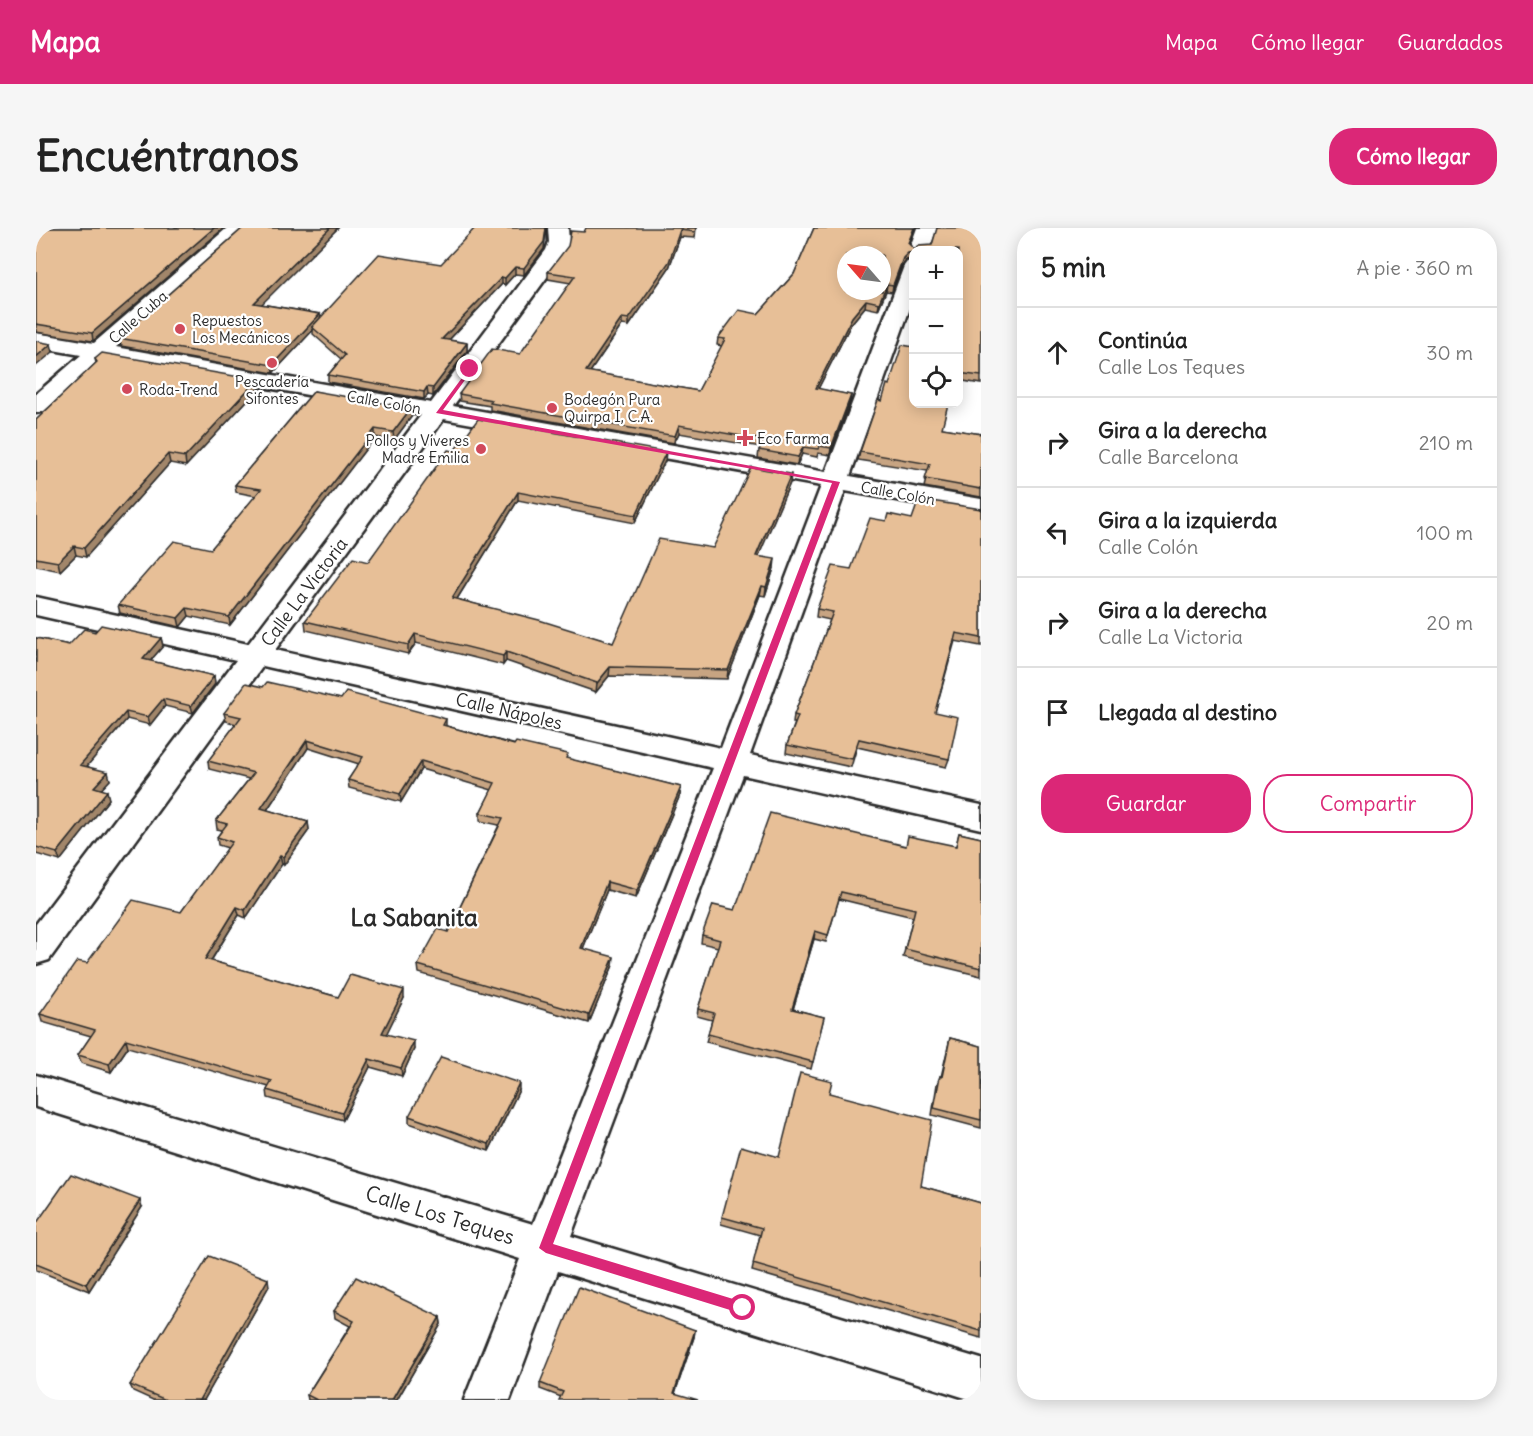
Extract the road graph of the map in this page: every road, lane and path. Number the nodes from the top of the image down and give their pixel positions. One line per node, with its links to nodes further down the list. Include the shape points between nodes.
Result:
1 (239, 228): 7 (street, Calle Cuba)
2 (558, 228): 9 (street, Calle La Victoria, via 556,251)
3 (927, 228): 4 (street)
4 (920, 246)
5 (909, 280): 10 (street)
6 (36, 340): 7 (street, Calle Colón)
7 (99, 351): 8 (street, Calle Cuba); 9 (street, Calle Colón)
8 (36, 406)
9 (439, 411): 10 (street, Calle Colón); 13 (street, Calle La Victoria)
10 (837, 482): 11 (street, Calle Colón); 14 (street)
11 (981, 507)
12 (36, 606): 13 (street, Calle Nápoles)
13 (257, 655): 14 (street, Calle Nápoles); 16 (street, Calle La Victoria)
14 (731, 761): 15 (street, Calle Nápoles); 18 (street)
15 (981, 817)
16 (36, 950)
17 (36, 1091): 18 (street, Calle Los Teques)
18 (546, 1248): 19 (street, Calle Los Teques); 20 (street)
19 (981, 1381)
20 (487, 1400)

